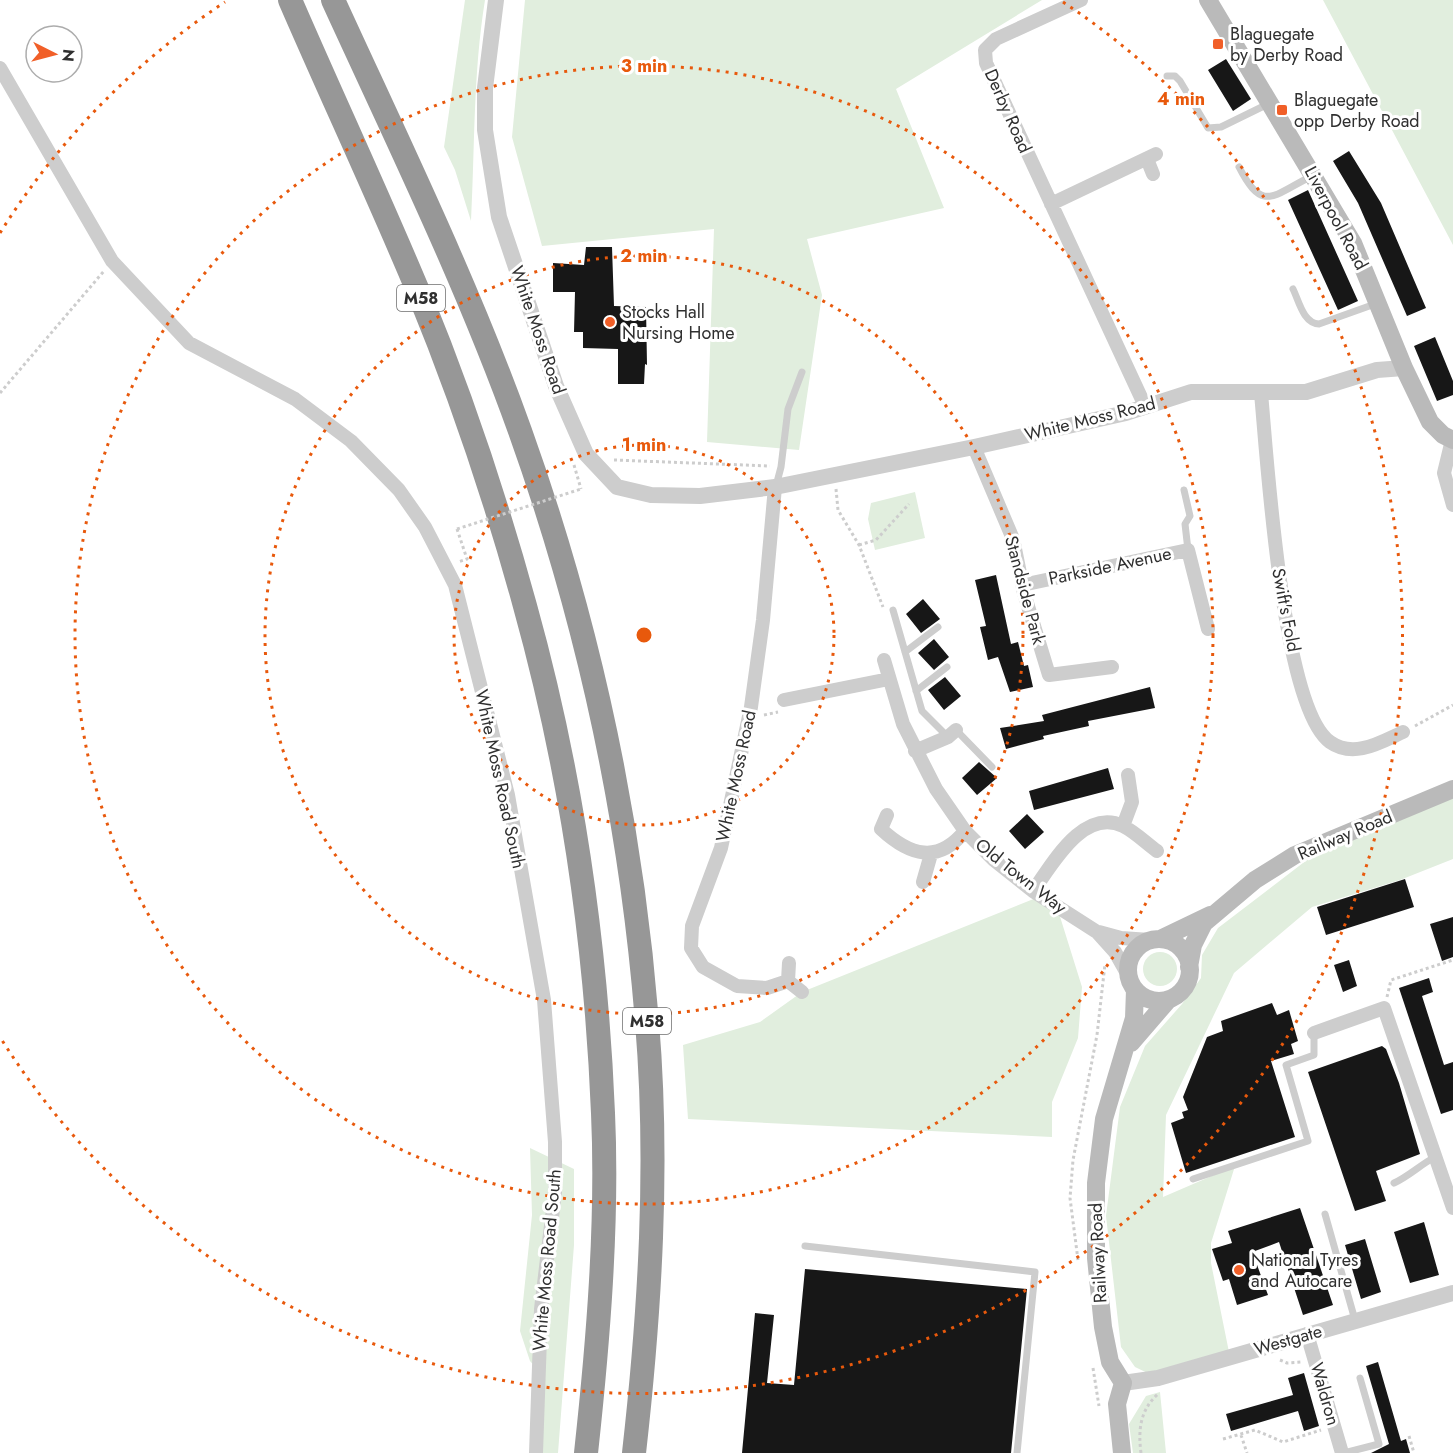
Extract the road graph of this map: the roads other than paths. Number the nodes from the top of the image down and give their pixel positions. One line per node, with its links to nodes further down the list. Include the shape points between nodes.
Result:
1 (290, 0): 75 (highway, M58, via 418,293 475,446 525,606 564,767 591,940 603,1116 601,1280)
2 (333, 0): 76 (highway, M58, via 458,270 520,431 573,596 610,753 632,887 650,1077 649,1292)
3 (496, 0): 21 (street, White Moss Road, via 485,88 485,130 500,217 556,386 586,454 617,487 651,495 700,496)
4 (1081, 0): 12 (street, Derby Road, via 996,39 985,50 990,72)
5 (1208, 0): 8 (main road, Liverpool Road)
6 (0, 68): 74 (street, White Moss Road South, via 112,261 189,343 295,399 351,441 399,490 425,527 455,585 508,795 544,1000 555,1192 541,1318)
7 (1167, 76): 8 (lane, via 1180,81 1208,128 1221,127)
8 (1270, 103): 11 (main road, Liverpool Road)
9 (1239, 167): 11 (lane, via 1250,189 1268,198)
10 (1153, 174): 12 (street, via 1151,156)
11 (1315, 175): 14 (main road, Liverpool Road, via 1353,243)
12 (1051, 204): 18 (street, Derby Road)
13 (1293, 289): 14 (lane, via 1312,323)
14 (1378, 303): 15 (main road, Liverpool Road)
15 (1404, 368): 17 (street, White Moss Road, via 1370,372 1306,392); 19 (main road, Liverpool Road, via 1430,422)
16 (802, 372): 21 (lane, via 784,426 782,467)
17 (1261, 393): 18 (street, White Moss Road, via 1191,392); 36 (street, Swift's Fold, via 1280,595 1312,714 1331,743 1351,749 1373,746)
18 (1145, 406): 20 (street, White Moss Road)
19 (1453, 440): 23 (street, Liverpool Road, via 1444,473)
20 (974, 447): 21 (street, White Moss Road); 25 (street, Standside Park, via 1013,539)
21 (775, 487): 56 (street, White Moss Road, via 749,719 721,848 692,926 691,948 703,967 737,986 767,988)
22 (1184, 490): 24 (lane, via 1190,516 1185,524)
23 (1453, 505)
24 (1188, 550): 25 (street, Parkside Avenue); 28 (street, Parkside Avenue)
25 (1022, 585): 32 (street, Standside Park, via 1049,675)
26 (893, 610): 29 (lane)
27 (938, 627): 29 (lane)
28 (1208, 629)
29 (905, 652): 34 (lane)
30 (884, 660): 33 (street, Old Town Way)
31 (947, 667): 34 (lane)
32 (1112, 667)
33 (889, 679): 35 (street); 38 (street, Old Town Way)
34 (916, 691): 37 (lane, via 922,711)
35 (787, 699)
36 (1403, 732)
37 (952, 734): 38 (street); 39 (lane)
38 (915, 751): 45 (street, Old Town Way)
39 (992, 767)
40 (1128, 775): 43 (street, via 1132,802)
41 (1453, 789): 51 (main road, Railway Road, via 1295,855 1255,880)
42 (887, 815): 44 (street)
43 (1123, 826): 47 (street); 50 (street, via 1100,825 1079,832)
44 (881, 829): 46 (street); 48 (street, via 890,838)
45 (965, 831): 48 (street, via 944,852); 50 (street, Old Town Way)
46 (867, 834)
47 (1157, 851)
48 (931, 854): 49 (street)
49 (923, 882)
50 (1033, 891): 52 (street, Old Town Way)
51 (1215, 913): 53 (main road, Railway Road); 55 (main road, Railway Road, via 1197,934)
52 (1097, 932): 53 (street, Old Town Way); 57 (street, Old Town Way, via 1115,952)
53 (1155, 940): 55 (main road, via 1176,944); 57 (main road, via 1134,952 1128,967)
54 (789, 963): 56 (street)
55 (1190, 967): 59 (main road, via 1185,986)
56 (788, 981): 58 (street)
57 (1132, 982): 59 (main road, via 1151,1000); 61 (main road, Railway Road, via 1134,1018)
58 (802, 992)
59 (1169, 999): 61 (main road, Railway Road)
60 (1314, 1033): 62 (street, via 1384,1008); 63 (lane, via 1314,1055 1286,1065 1308,1141)
61 (1125, 1052): 73 (main road, Railway Road, via 1104,1119 1095,1221 1103,1327 1110,1362)
62 (1435, 1157): 64 (lane); 65 (street)
63 (1193, 1179)
64 (1394, 1183)
65 (1450, 1192): 66 (street)
66 (1453, 1208)
67 (1325, 1214): 70 (lane)
68 (805, 1246): 77 (lane, via 1035,1272)
69 (1453, 1293): 70 (street, Westgate)
70 (1355, 1320): 71 (street, Westgate)
71 (1307, 1334): 73 (street, Westgate, via 1158,1378); 79 (street, Waldron)
72 (1360, 1378): 79 (lane, via 1379,1444)
73 (1123, 1383): 78 (main road, via 1118,1404)
74 (536, 1453)
75 (586, 1453)
76 (634, 1453)
77 (1017, 1453)
78 (1122, 1453)
79 (1343, 1453)

